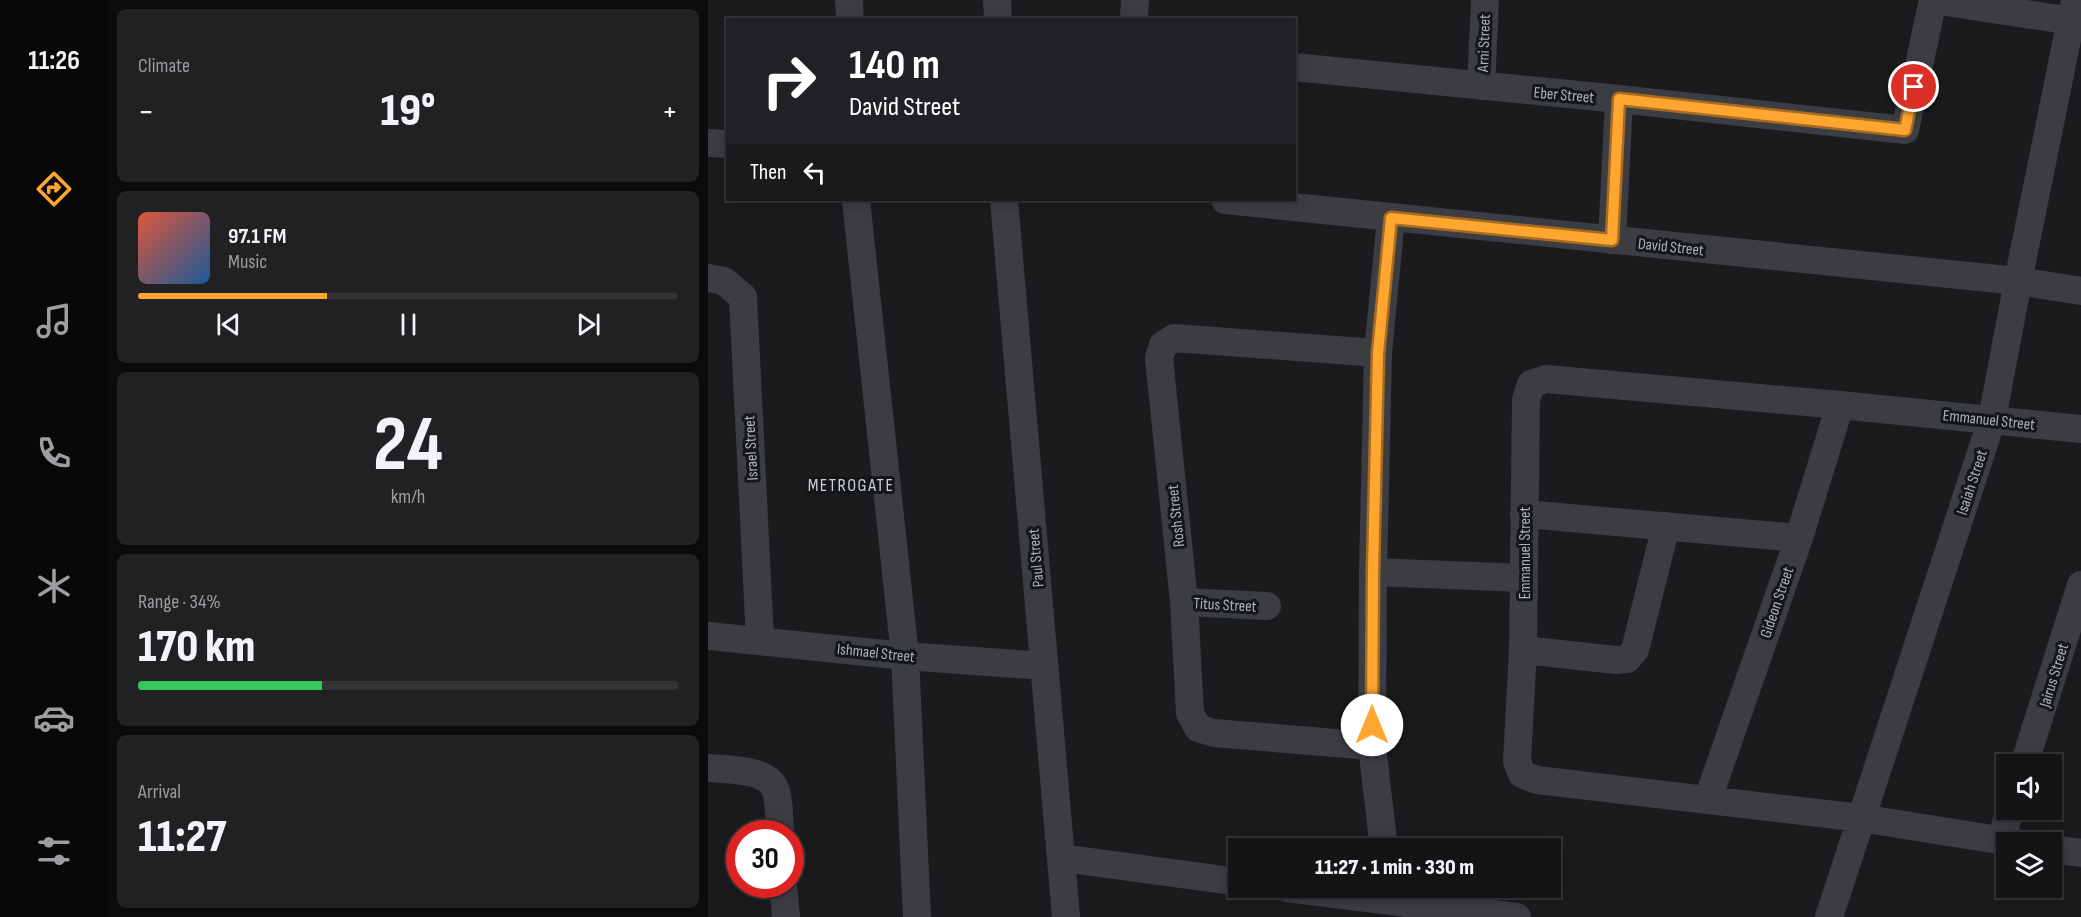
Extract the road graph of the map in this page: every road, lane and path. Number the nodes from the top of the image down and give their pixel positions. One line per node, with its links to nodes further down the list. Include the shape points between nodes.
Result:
1 (849, 0): 7 (street)
2 (997, 0): 8 (street)
3 (1135, 0): 9 (street)
4 (1485, 0): 11 (street, Arni Street)
5 (1933, 0): 6 (street); 12 (street, Eber Street, via 1905,130)
6 (2074, 11): 21 (street, Isaiah Street)
7 (850, 18)
8 (998, 18)
9 (1134, 18)
10 (1296, 67): 11 (street, Eber Street)
11 (1481, 86): 12 (street, Eber Street)
12 (1619, 99): 19 (street)
13 (708, 143): 14 (street)
14 (726, 144)
15 (856, 201): 38 (street)
16 (1004, 201): 39 (street, Paul Street)
17 (1234, 201): 18 (street, David Street)
18 (1391, 218): 19 (street, David Street); 23 (street)
19 (1612, 240): 21 (street, David Street)
20 (708, 278): 36 (street, Israel Street, via 724,281 742,297)
21 (2018, 280): 22 (street, David Street); 25 (street, Isaiah Street)
22 (2081, 291)
23 (1378, 353): 30 (street); 33 (street, Rosh Street, via 1174,338 1163,345 1159,358)
24 (1840, 405): 25 (street, Emmanuel Street); 27 (street, Emmanuel Street, via 1546,379 1531,384 1526,400); 29 (street, Gideon Street)
25 (1992, 419): 26 (street, Emmanuel Street); 44 (street, Isaiah Street)
26 (2081, 429)
27 (1524, 514): 28 (street); 31 (street, Emmanuel Street)
28 (1665, 526): 29 (street); 37 (street, via 1635,650 1627,659)
29 (1799, 538): 43 (street, Gideon Street)
30 (1373, 572): 31 (street); 40 (street)
31 (1524, 578): 37 (street, Emmanuel Street)
32 (2081, 585): 41 (street, Jairus Street)
33 (1184, 602): 34 (street, Titus Street); 40 (street, Rosh Street, via 1190,713 1198,728 1214,733)
34 (1267, 606)
35 (708, 636): 36 (street, Ishmael Street)
36 (760, 640): 38 (street, Ishmael Street)
37 (1523, 650): 43 (street, Emmanuel Street, via 1517,761 1522,774 1536,780)
38 (905, 656): 39 (street, Ishmael Street); 56 (street)
39 (1044, 666): 50 (street, Paul Street)
40 (1372, 746): 46 (street)
41 (2027, 754)
42 (708, 768): 45 (street, via 750,772 769,779 776,791)
43 (1708, 799): 44 (street, Emmanuel Street)
44 (1861, 818): 47 (street, Emmanuel Street); 59 (street, Isaiah Street)
45 (779, 820)
46 (1383, 838)
47 (1996, 840)
48 (2062, 850): 49 (street)
49 (2081, 853)
50 (1062, 858): 51 (street); 57 (street, Paul Street)
51 (1228, 881)
52 (784, 898): 55 (street)
53 (1361, 898): 54 (street)
54 (1391, 902): 58 (street)
55 (786, 917)
56 (917, 917)
57 (1066, 917)
58 (1517, 917)
59 (1829, 917)

